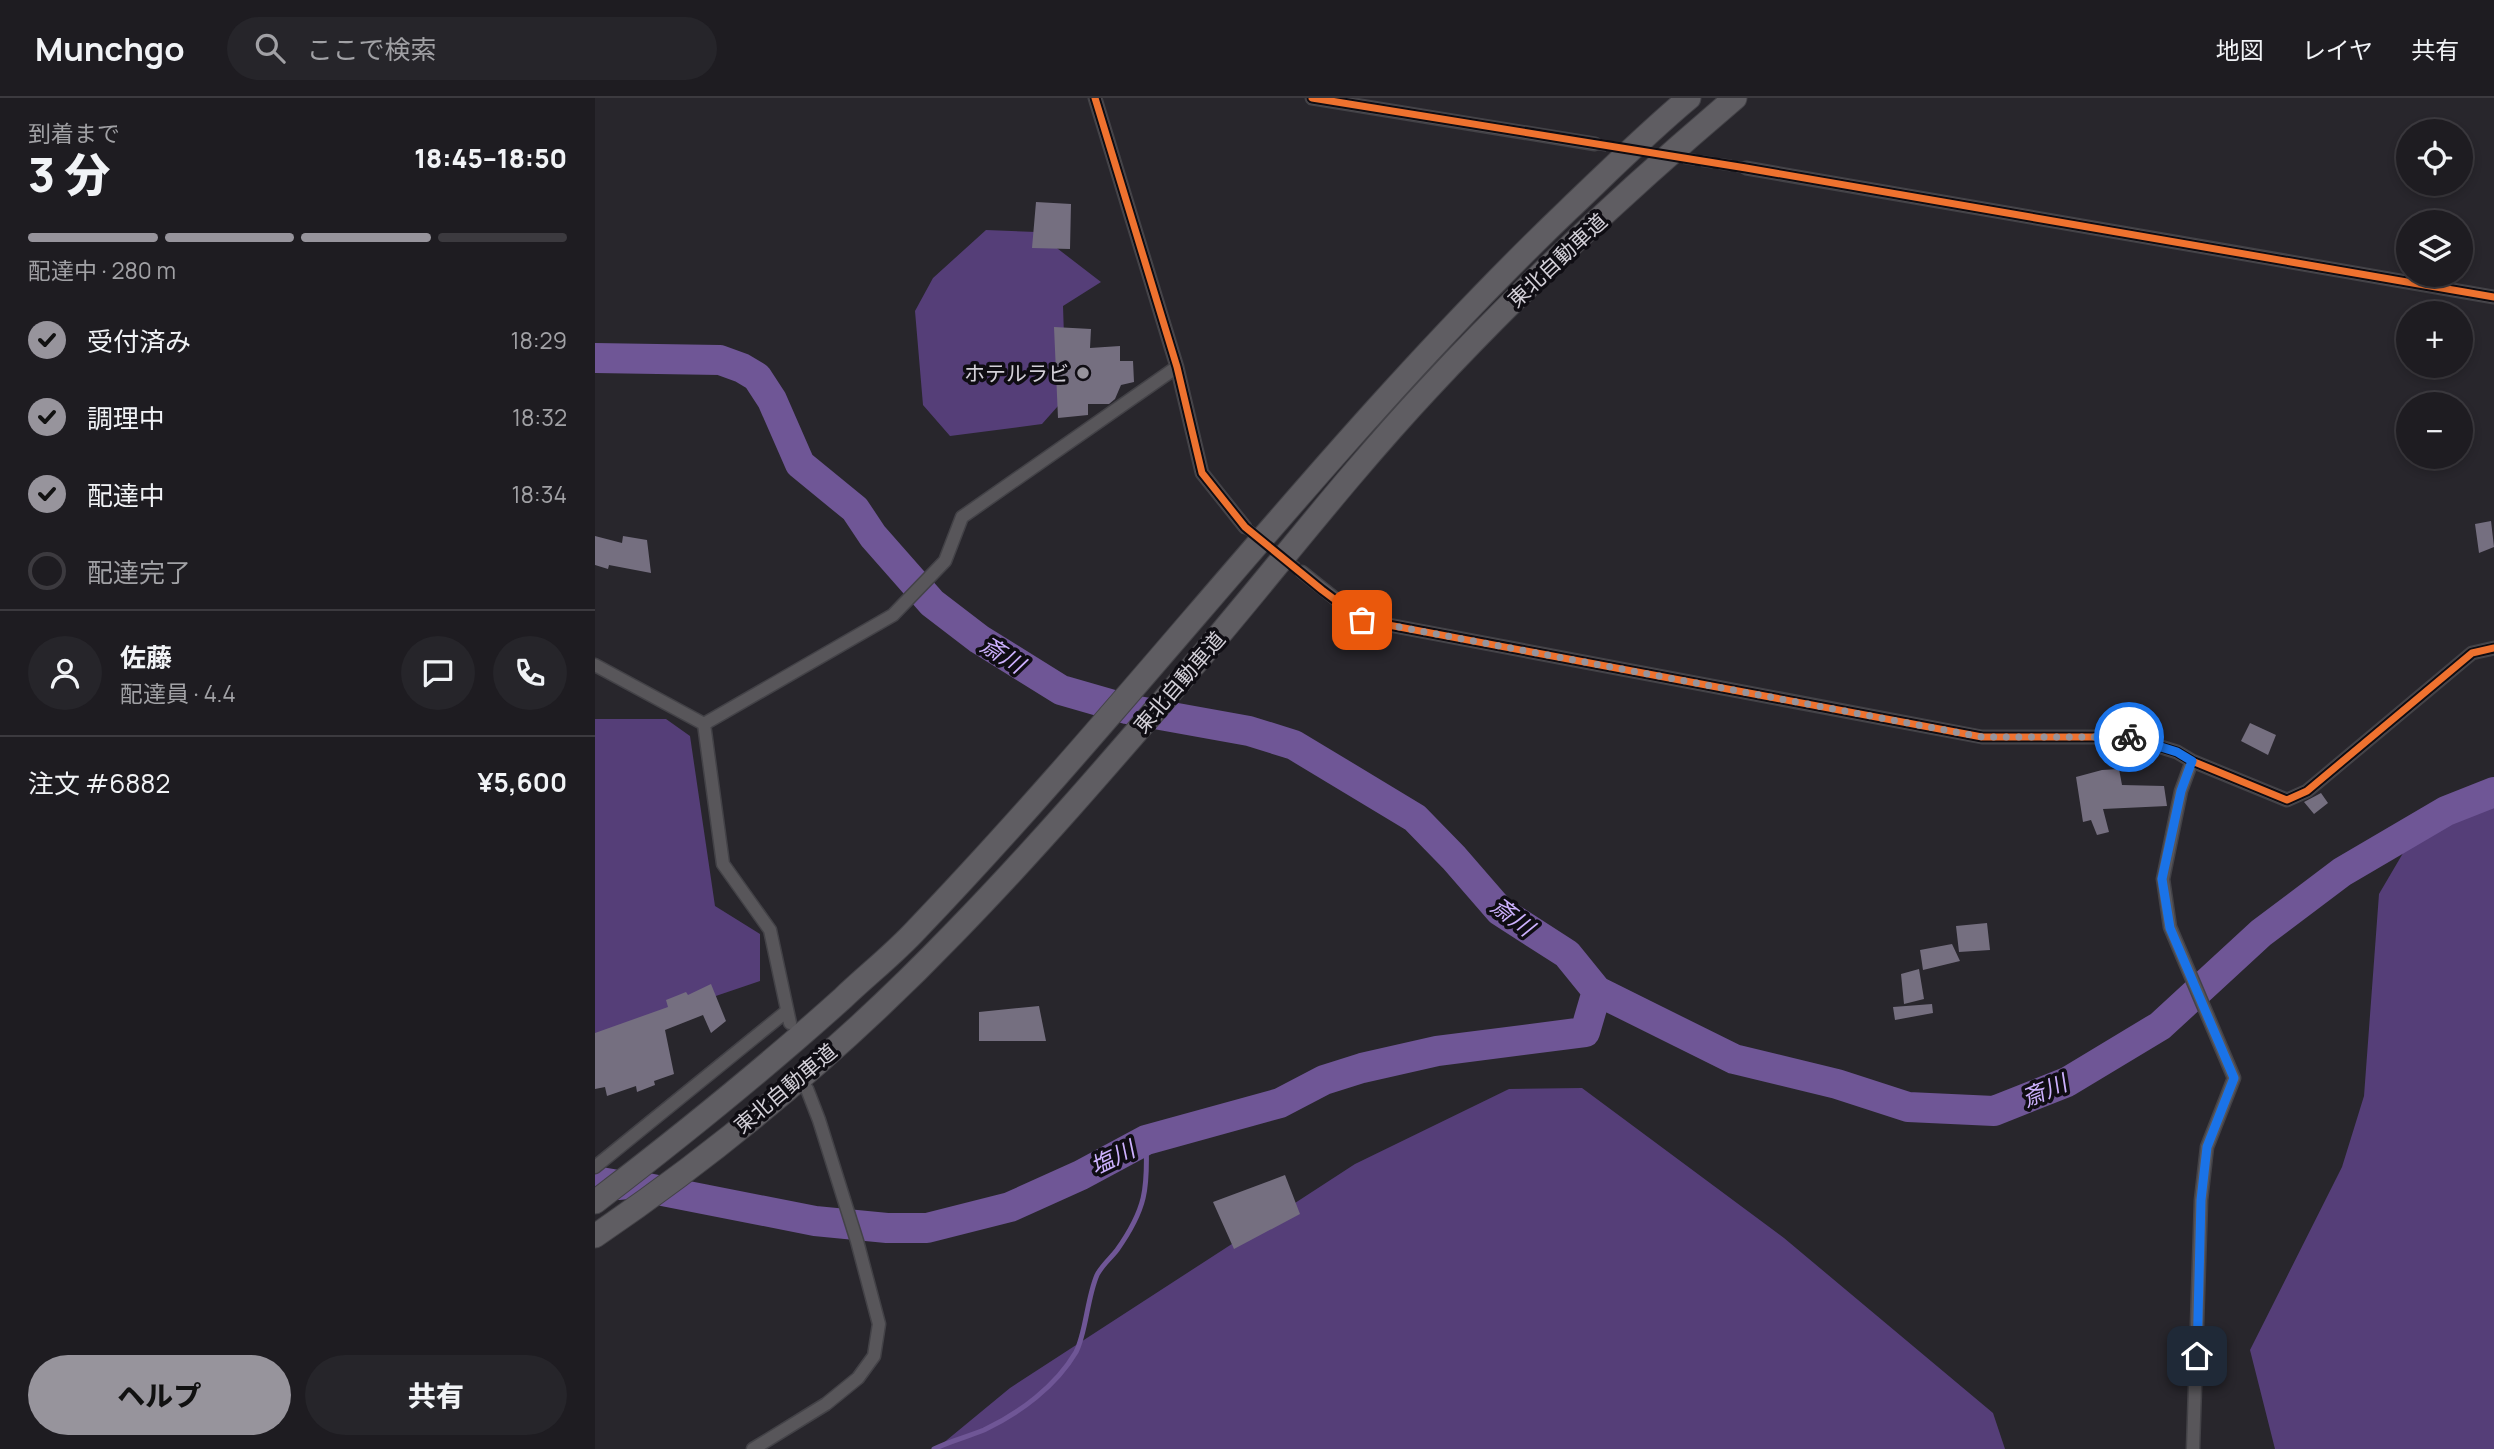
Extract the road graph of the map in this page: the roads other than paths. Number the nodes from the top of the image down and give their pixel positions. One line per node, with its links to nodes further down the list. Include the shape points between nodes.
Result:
1 (1094, 98): 8 (street)
2 (1312, 98): 5 (street)
3 (1689, 98): 17 (highway, 東北自動車道, via 1436,342 1017,823 913,934 809,1029)
4 (1735, 98): 18 (highway, 東北自動車道, via 1524,290 1427,390 1182,679 954,933 889,997 752,1117)
5 (1595, 144)
6 (1747, 168): 7 (street)
7 (2494, 297)
8 (1177, 367): 9 (street, via 1202,473); 13 (street, via 962,517 945,561 893,615)
9 (1245, 527)
10 (1302, 572): 14 (street, via 1362,620 1982,737 2129,737)
11 (2494, 648): 14 (street, via 2472,653 2307,791 2287,800)
12 (595, 666): 13 (street)
13 (704, 724): 16 (street, via 723,864 770,930 788,1017)
14 (2192, 761): 20 (street, via 2162,879 2170,928 2234,1078 2207,1147 2204,1173)
15 (807, 1089): 19 (street, via 879,1324 874,1356 858,1378)
16 (596, 1167)
17 (595, 1202)
18 (595, 1236)
19 (753, 1449)
20 (2193, 1449)

